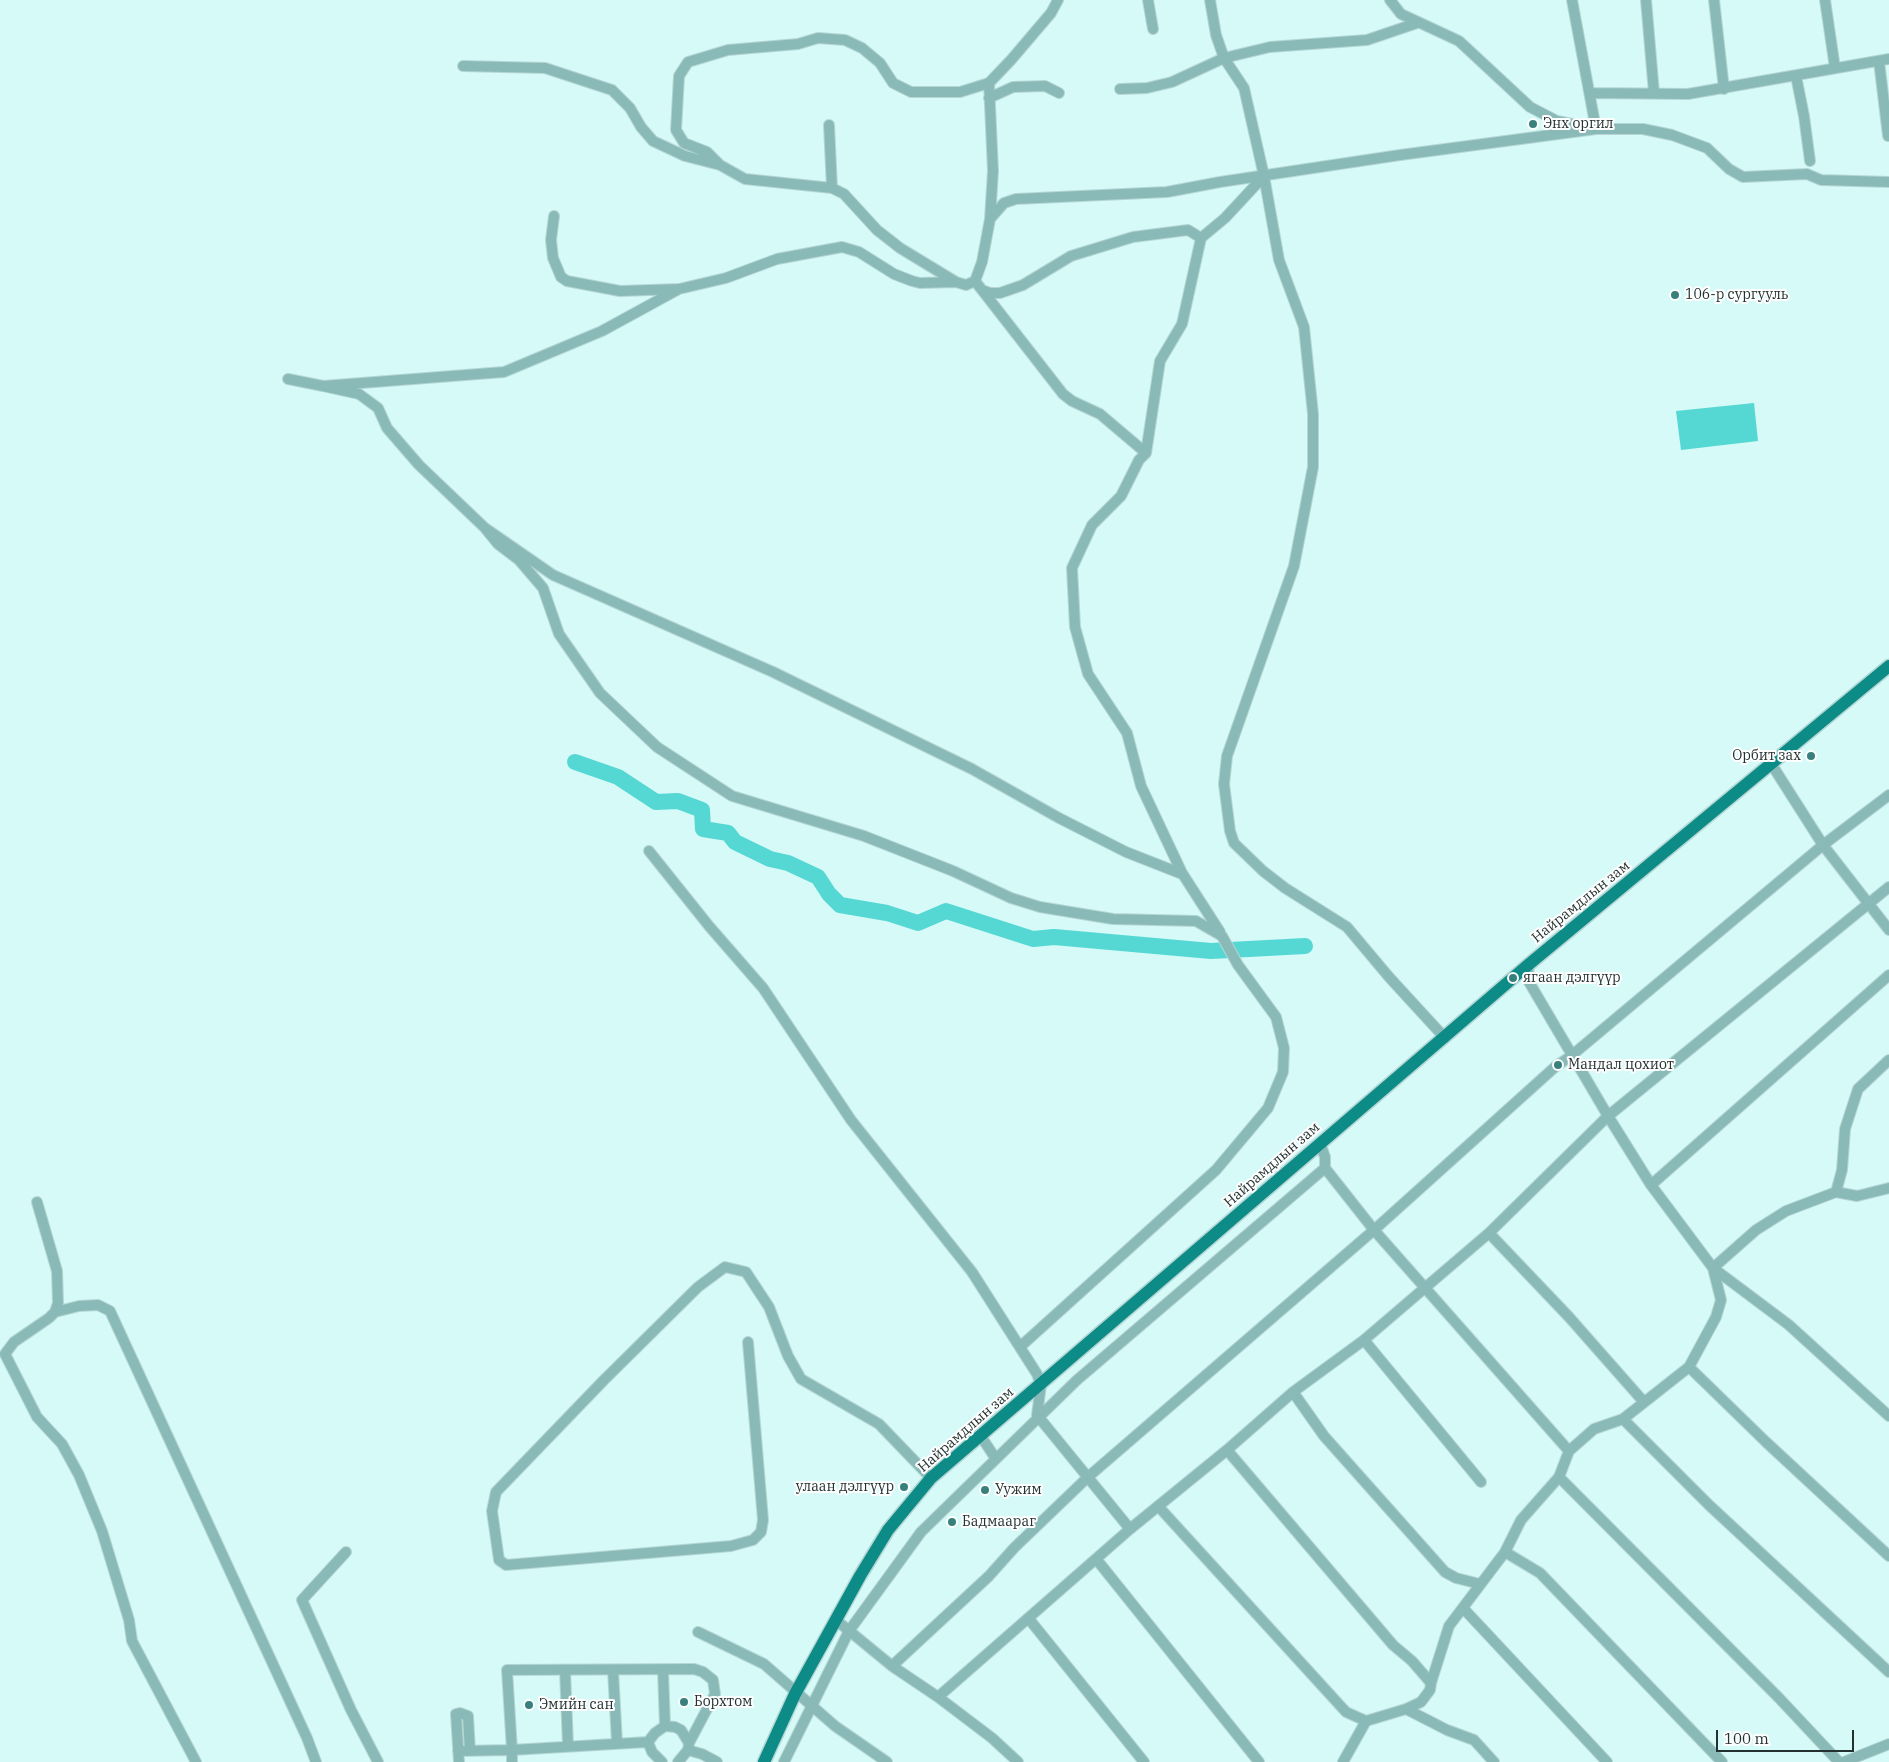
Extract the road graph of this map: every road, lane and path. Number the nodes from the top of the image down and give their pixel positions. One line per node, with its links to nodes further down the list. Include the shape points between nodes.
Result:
1 (1058, 0): 16 (street)
2 (1148, 0): 10 (street)
3 (1210, 0): 11 (street)
4 (1390, 0): 9 (street, via 1401,14)
5 (1572, 0): 20 (street)
6 (1646, 0): 21 (street)
7 (1714, 0): 18 (street)
8 (1825, 0): 14 (street)
9 (1417, 24): 11 (street, via 1367,40 1270,47); 24 (street, via 1459,41 1530,107 1557,122)
10 (1153, 29)
11 (1224, 58): 17 (street, via 1172,82 1147,88); 28 (street, via 1244,88)
12 (1884, 60): 14 (street); 25 (street)
13 (463, 66): 27 (street, via 545,68 612,90 630,108 653,141 685,156)
14 (1834, 68): 15 (street)
15 (1796, 76): 18 (street); 26 (street)
16 (989, 83): 22 (street); 27 (street, via 960,92 911,92 893,83 880,63 862,48 845,40 818,38 798,44 728,50 688,62 680,76 676,130 684,143 707,152)
17 (1120, 89)
18 (1724, 89): 21 (street, via 1688,94)
19 (1060, 93): 22 (street, via 1045,86 1013,87)
20 (1590, 93): 21 (street); 24 (street)
21 (1654, 93)
22 (990, 98): 32 (street, via 993,171)
23 (828, 125): 30 (street)
24 (1596, 129): 28 (street); 29 (street, via 1643,129 1672,135 1706,148 1743,177 1808,174 1821,180)
25 (1888, 136)
26 (1810, 161)
27 (720, 165): 30 (street, via 745,179)
28 (1264, 176): 32 (street, via 1167,192 1016,199 1004,202); 33 (street, via 1225,218); 54 (street, via 1279,260 1304,327 1313,414 1313,467 1294,566 1227,756 1224,784 1230,832 1234,843 1284,888 1347,926 1389,978)
29 (1889, 182)
30 (832, 188): 35 (street, via 844,194 877,230 900,248)
31 (554, 216): 36 (street, via 553,258 567,281 620,291)
32 (990, 219): 34 (street)
33 (1201, 238): 37 (street, via 1188,230 1133,237 1071,256 1023,286 1000,293); 40 (street, via 1182,324 1160,361)
34 (975, 281): 35 (street, via 966,285); 37 (street)
35 (956, 282): 36 (street, via 912,281 859,252 842,247 777,259 726,278)
36 (679, 289): 39 (street, via 602,331 504,372)
37 (982, 290): 40 (street, via 1063,394 1072,402 1100,414)
38 (288, 379): 39 (street)
39 (322, 386): 41 (street, via 359,394 378,408 388,428 419,465)
40 (1146, 453): 47 (street, via 1139,460 1121,496 1092,525 1072,568 1073,606 1075,627 1088,674 1127,733 1141,786)
41 (485, 528): 47 (street, via 552,575 773,672 972,769 1126,852); 51 (street, via 543,588 559,634 600,693 657,747 732,796 864,836 952,870 1011,898 1040,907 1112,919 1196,921)
42 (1889, 666): 43 (main road, Найрамдлын зам)
43 (1772, 764): 45 (street); 52 (main road, Найрамдлын зам)
44 (1889, 795): 45 (street)
45 (1823, 844): 49 (street); 55 (street)
46 (649, 851): 71 (street, via 763,988 851,1120 972,1272)
47 (1182, 874): 51 (street)
48 (1889, 886): 49 (street)
49 (1869, 905): 50 (street); 57 (street, via 1782,972)
50 (1889, 930)
51 (1222, 936): 71 (street, via 1238,965 1276,1017 1282,1034 1282,1072 1268,1108 1216,1170)
52 (1528, 965): 54 (main road, Найрамдлын зам); 55 (street, via 1529,982)
53 (1889, 975): 60 (street)
54 (1445, 1038): 58 (main road, Найрамдлын зам)
55 (1572, 1056): 57 (street); 64 (street, via 1555,1067)
56 (1889, 1060): 62 (street, via 1858,1089 1845,1130 1842,1170)
57 (1608, 1116): 60 (street); 65 (street)
58 (1320, 1143): 59 (street); 73 (main road, Найрамдлын зам)
59 (1325, 1168): 64 (street); 77 (street, via 1077,1380)
60 (1650, 1185): 66 (street)
61 (1889, 1188): 62 (street, via 1857,1196)
62 (1836, 1192): 66 (street, via 1786,1211 1756,1230)
63 (38, 1202): 68 (street, via 57,1271 58,1303)
64 (1374, 1230): 67 (street); 83 (street)
65 (1489, 1234): 67 (street); 75 (street, via 1569,1317)
66 (1713, 1268): 72 (street, via 1722,1300); 76 (street, via 1789,1325)
67 (1426, 1287): 69 (street); 81 (street)
68 (55, 1312): 119 (street, via 14,1342 6,1354 37,1417 62,1444 80,1475 102,1531 132,1640); 120 (street, via 98,1305 110,1311)
69 (1364, 1340): 74 (street); 86 (street)
70 (748, 1342): 85 (street, via 763,1520 762,1532 753,1540 731,1546 506,1565 499,1560 492,1511 496,1492 698,1287 725,1267 746,1272 769,1307 788,1356 801,1379 879,1424)
71 (1021, 1346): 73 (street)
72 (1689, 1367): 75 (street); 91 (street)
73 (1041, 1384): 77 (street); 79 (main road, Найрамдлын зам)
74 (1293, 1392): 80 (street); 93 (street, via 1324,1436 1444,1572)
75 (1643, 1401): 78 (street)
76 (1889, 1416)
77 (1039, 1418): 82 (street); 83 (street)
78 (1623, 1419): 81 (street, via 1594,1429); 103 (street, via 1709,1505)
79 (980, 1435): 82 (street); 85 (main road, Найрамдлын зам)
80 (1228, 1450): 87 (street); 104 (street, via 1393,1645 1412,1660)
81 (1569, 1451): 84 (street)
82 (996, 1459): 97 (street, via 921,1532)
83 (1088, 1477): 88 (street); 99 (street, via 1014,1548 990,1576)
84 (1559, 1477): 90 (street, via 1521,1520); 138 (street)
85 (931, 1478): 96 (main road, Найрамдлын зам, via 888,1530)
86 (1481, 1482)
87 (1158, 1506): 88 (street); 109 (street, via 1346,1712)
88 (1130, 1529): 92 (street)
89 (346, 1552): 121 (street, via 302,1600)
90 (1505, 1552): 93 (street); 137 (street, via 1540,1572)
91 (1889, 1556)
92 (1097, 1560): 95 (street); 133 (street)
93 (1480, 1584): 94 (street)
94 (1463, 1608): 104 (street, via 1449,1626); 136 (street)
95 (1029, 1619): 106 (street); 132 (street)
96 (836, 1620): 97 (street); 105 (main road, Найрамдлын зам)
97 (849, 1631): 99 (street); 107 (street)
98 (698, 1632): 105 (street, via 764,1664)
99 (892, 1666): 106 (street)
100 (565, 1670): 101 (street); 114 (street); 116 (street, via 507,1670)
101 (613, 1670): 102 (street); 112 (street)
102 (663, 1670): 110 (street); 115 (street, via 694,1669 712,1680 715,1694)
103 (1889, 1672)
104 (1431, 1683): 108 (street, via 1421,1702)
105 (796, 1694): 107 (street); 128 (main road, Найрамдлын зам)
106 (938, 1697): 131 (street)
107 (812, 1707): 129 (street); 130 (street)
108 (1406, 1709): 109 (street); 135 (street, via 1474,1740)
109 (1366, 1721): 134 (street)
110 (665, 1726): 111 (street); 115 (street, via 681,1730)
111 (648, 1742): 112 (street); 125 (street)
112 (617, 1743): 114 (street)
113 (1889, 1744): 139 (street)
114 (568, 1746): 116 (street)
115 (689, 1746): 126 (street); 127 (street)
116 (512, 1750): 118 (street); 124 (street)
117 (458, 1751): 118 (street); 118 (street, via 456,1714 460,1713 468,1716); 122 (street)
118 (473, 1751): 123 (street)
119 (196, 1762)
120 (316, 1762)
121 (378, 1762)
122 (459, 1762)
123 (476, 1762)
124 (512, 1762)
125 (662, 1762)
126 (678, 1762)
127 (717, 1762)
128 (764, 1762)
129 (784, 1762)
130 (887, 1762)
131 (1018, 1762)
132 (1144, 1762)
133 (1259, 1762)
134 (1342, 1762)
135 (1494, 1762)
136 (1607, 1762)
137 (1722, 1762)
138 (1839, 1762)
139 (1844, 1762)

